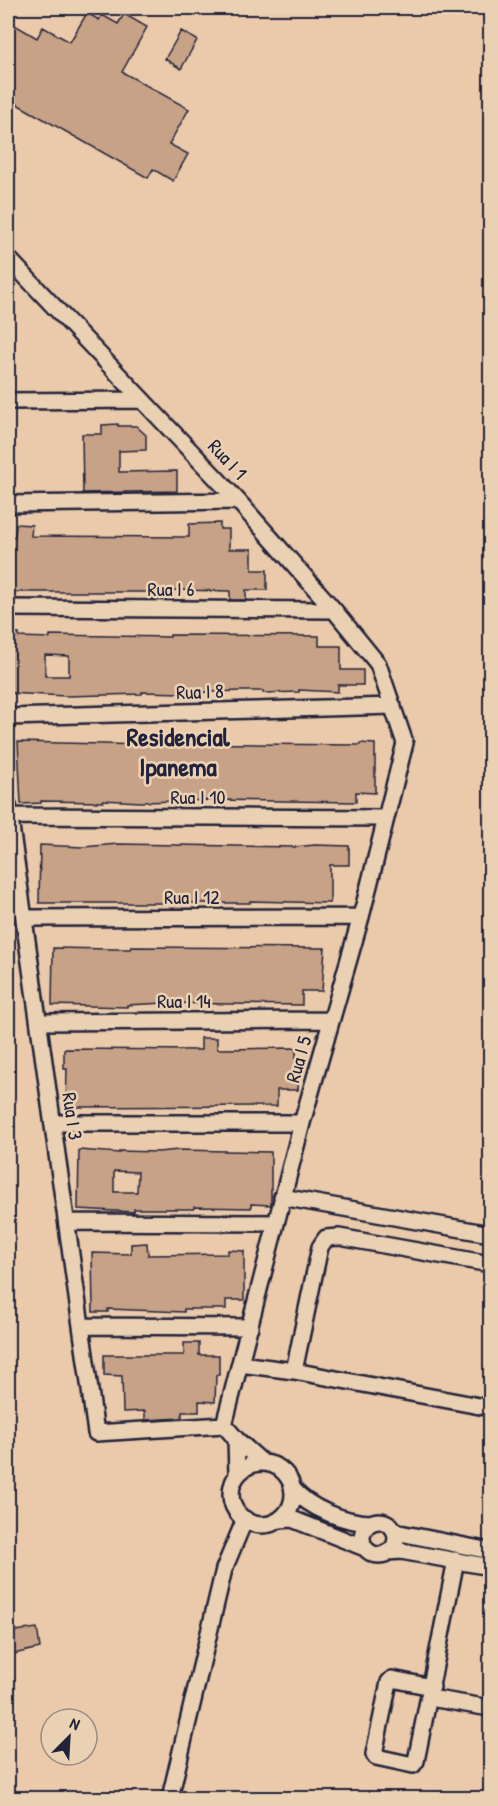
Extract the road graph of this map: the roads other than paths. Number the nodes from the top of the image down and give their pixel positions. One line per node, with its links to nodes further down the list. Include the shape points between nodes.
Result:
1 (8, 258): 2 (street, Rua I 1)
2 (142, 400): 3 (street); 4 (street, Rua I 1)
3 (8, 401)
4 (238, 501): 5 (street); 7 (street, Rua I 1)
5 (8, 504)
6 (8, 608): 7 (street, Rua I 6)
7 (334, 610): 8 (street, Rua I 1, via 378,664)
8 (393, 706): 9 (street, Rua I 8); 11 (street, Rua I 5, via 405,743)
9 (8, 717)
10 (8, 810): 11 (street, Rua I 10); 13 (street, Rua I 3)
11 (386, 818): 12 (street, Rua I 5)
12 (361, 917): 13 (street, Rua I 12); 14 (street, Rua I 5)
13 (24, 918): 15 (street, Rua I 3)
14 (331, 1020): 15 (street, Rua I 14); 17 (street, Rua I 5)
15 (39, 1022): 16 (street, Rua I 3)
16 (53, 1123): 17 (street); 19 (street, Rua I 3)
17 (302, 1123): 18 (street, Rua I 5)
18 (282, 1197): 20 (street, Rua I 5); 21 (street)
19 (67, 1222): 20 (street); 23 (street, Rua I 3)
20 (276, 1223): 24 (street, Rua I 5)
21 (490, 1234)
22 (490, 1264): 26 (street, via 339,1237 326,1238 320,1247)
23 (82, 1326): 24 (street); 28 (street, Rua I 3, via 96,1433)
24 (250, 1327): 25 (street, Rua I 5)
25 (240, 1364): 26 (street); 28 (street, Rua I 5)
26 (294, 1371): 27 (street)
27 (490, 1408)
28 (224, 1425): 29 (street)
29 (236, 1439): 30 (street); 31 (street)
30 (263, 1463): 31 (street, via 249,1465); 32 (street, via 283,1470)
31 (237, 1475): 33 (street, via 232,1502)
32 (293, 1489): 34 (street, via 289,1510); 35 (street, via 322,1509)
33 (245, 1519): 34 (street, via 258,1525); 44 (street, via 224,1569)
34 (279, 1520): 37 (street, via 292,1519)
35 (370, 1523): 36 (street, via 382,1521); 37 (street, via 363,1532)
36 (395, 1532): 38 (street); 39 (street, via 395,1544)
37 (365, 1548): 39 (street, via 375,1554)
38 (490, 1551)
39 (387, 1552): 40 (street)
40 (456, 1560): 41 (street); 42 (street)
41 (490, 1567)
42 (431, 1692): 42 (street, via 413,1765 376,1757 389,1682 392,1679); 43 (street)
43 (490, 1708)
44 (170, 1798)

